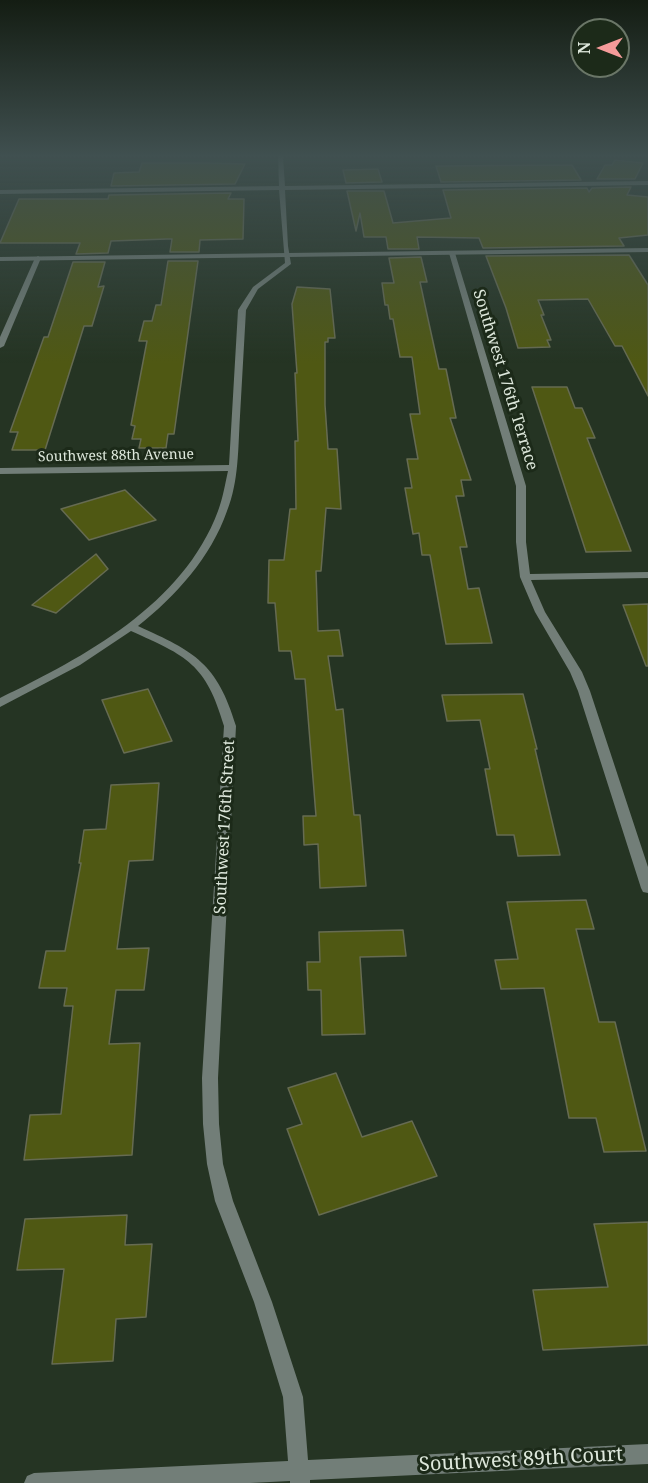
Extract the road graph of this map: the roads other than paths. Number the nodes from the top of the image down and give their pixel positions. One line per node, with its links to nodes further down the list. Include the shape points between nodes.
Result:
1 (284, 225): 4 (street)
2 (648, 250): 3 (street)
3 (452, 253): 4 (street); 11 (street, Southwest 176th Terrace, via 519,478)
4 (288, 255): 5 (street); 8 (street, via 288,264 255,288 242,310)
5 (38, 258): 6 (street); 7 (street)
6 (0, 259)
7 (0, 346)
8 (233, 468): 9 (street, Southwest 88th Avenue); 12 (street, via 226,507 211,541 176,585)
9 (0, 471)
10 (648, 575): 11 (street)
11 (525, 577): 14 (street, Southwest 176th Terrace, via 540,612 585,691)
12 (132, 627): 13 (street, via 89,656); 16 (street, Southwest 176th Street, via 185,653 201,666 216,682 230,726 210,1078 211,1124 224,1201 263,1302 293,1397)
13 (0, 703)
14 (648, 888)
15 (648, 1454): 16 (street, Southwest 89th Court)
16 (299, 1477): 17 (street, Southwest 89th Court)
17 (34, 1483)

